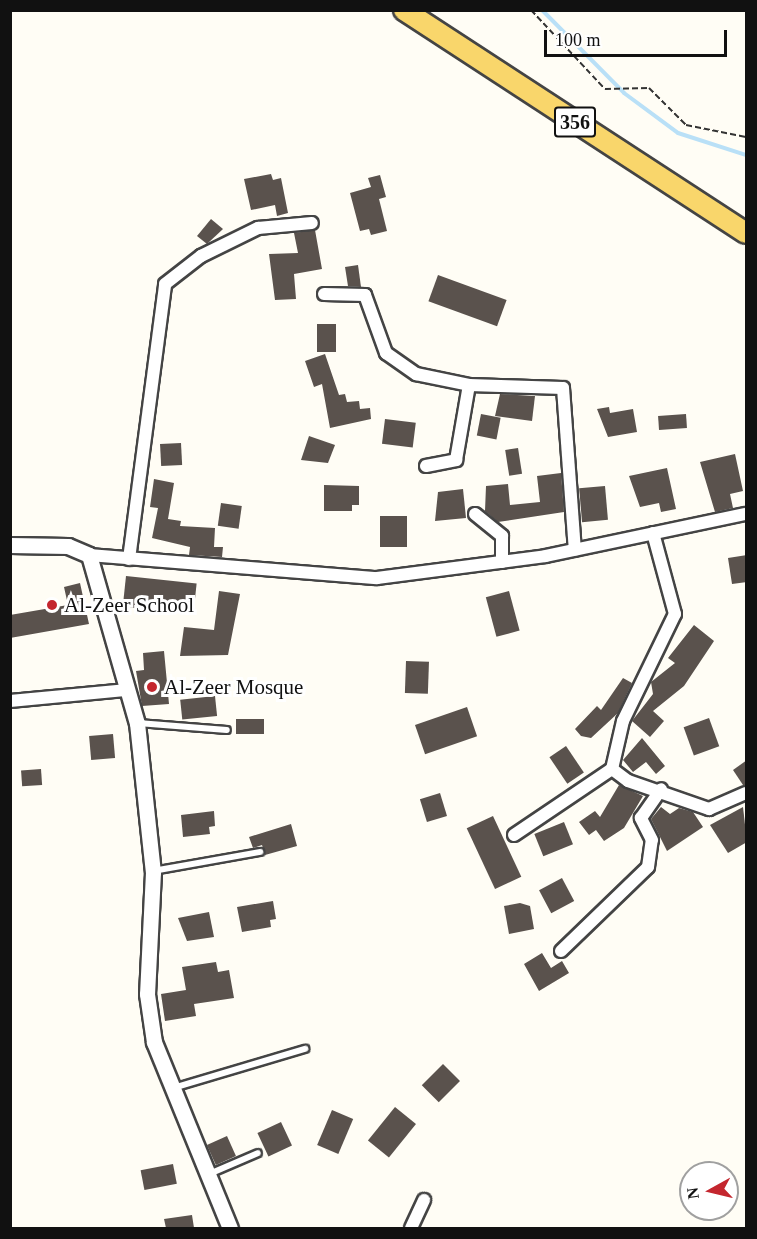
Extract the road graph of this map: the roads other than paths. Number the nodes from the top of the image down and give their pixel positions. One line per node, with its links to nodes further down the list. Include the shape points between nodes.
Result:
1 (404, 10): 3 (main road, 356)
2 (312, 223): 13 (street, via 258,228 201,256 165,284)
3 (747, 233)
4 (324, 294): 5 (street, via 364,296 386,352 416,374)
5 (470, 385): 6 (street, via 456,460); 11 (street, via 563,388)
6 (426, 466)
7 (475, 514): 14 (street, via 502,536)
8 (747, 514): 9 (street)
9 (653, 533): 11 (street); 19 (street, via 675,614 623,721)
10 (10, 545): 12 (street, via 68,546)
11 (575, 550): 14 (street)
12 (89, 555): 13 (street); 15 (street)
13 (129, 559): 14 (street, via 377,578)
14 (502, 562)
15 (127, 690): 16 (street); 17 (street)
16 (10, 701)
17 (137, 723): 18 (lane); 24 (street)
18 (227, 730)
19 (612, 770): 20 (street, via 627,781); 22 (street)
20 (661, 789): 21 (street, via 709,809); 25 (street, via 641,818 652,840 648,867)
21 (747, 793)
22 (514, 835)
23 (260, 852): 24 (lane)
24 (153, 872): 27 (street, via 147,994 154,1042)
25 (561, 951)
26 (305, 1049): 27 (lane)
27 (173, 1088): 29 (street)
28 (258, 1153): 29 (lane)
29 (208, 1174): 31 (street)
30 (424, 1200): 32 (street)
31 (230, 1228)
32 (411, 1228)

